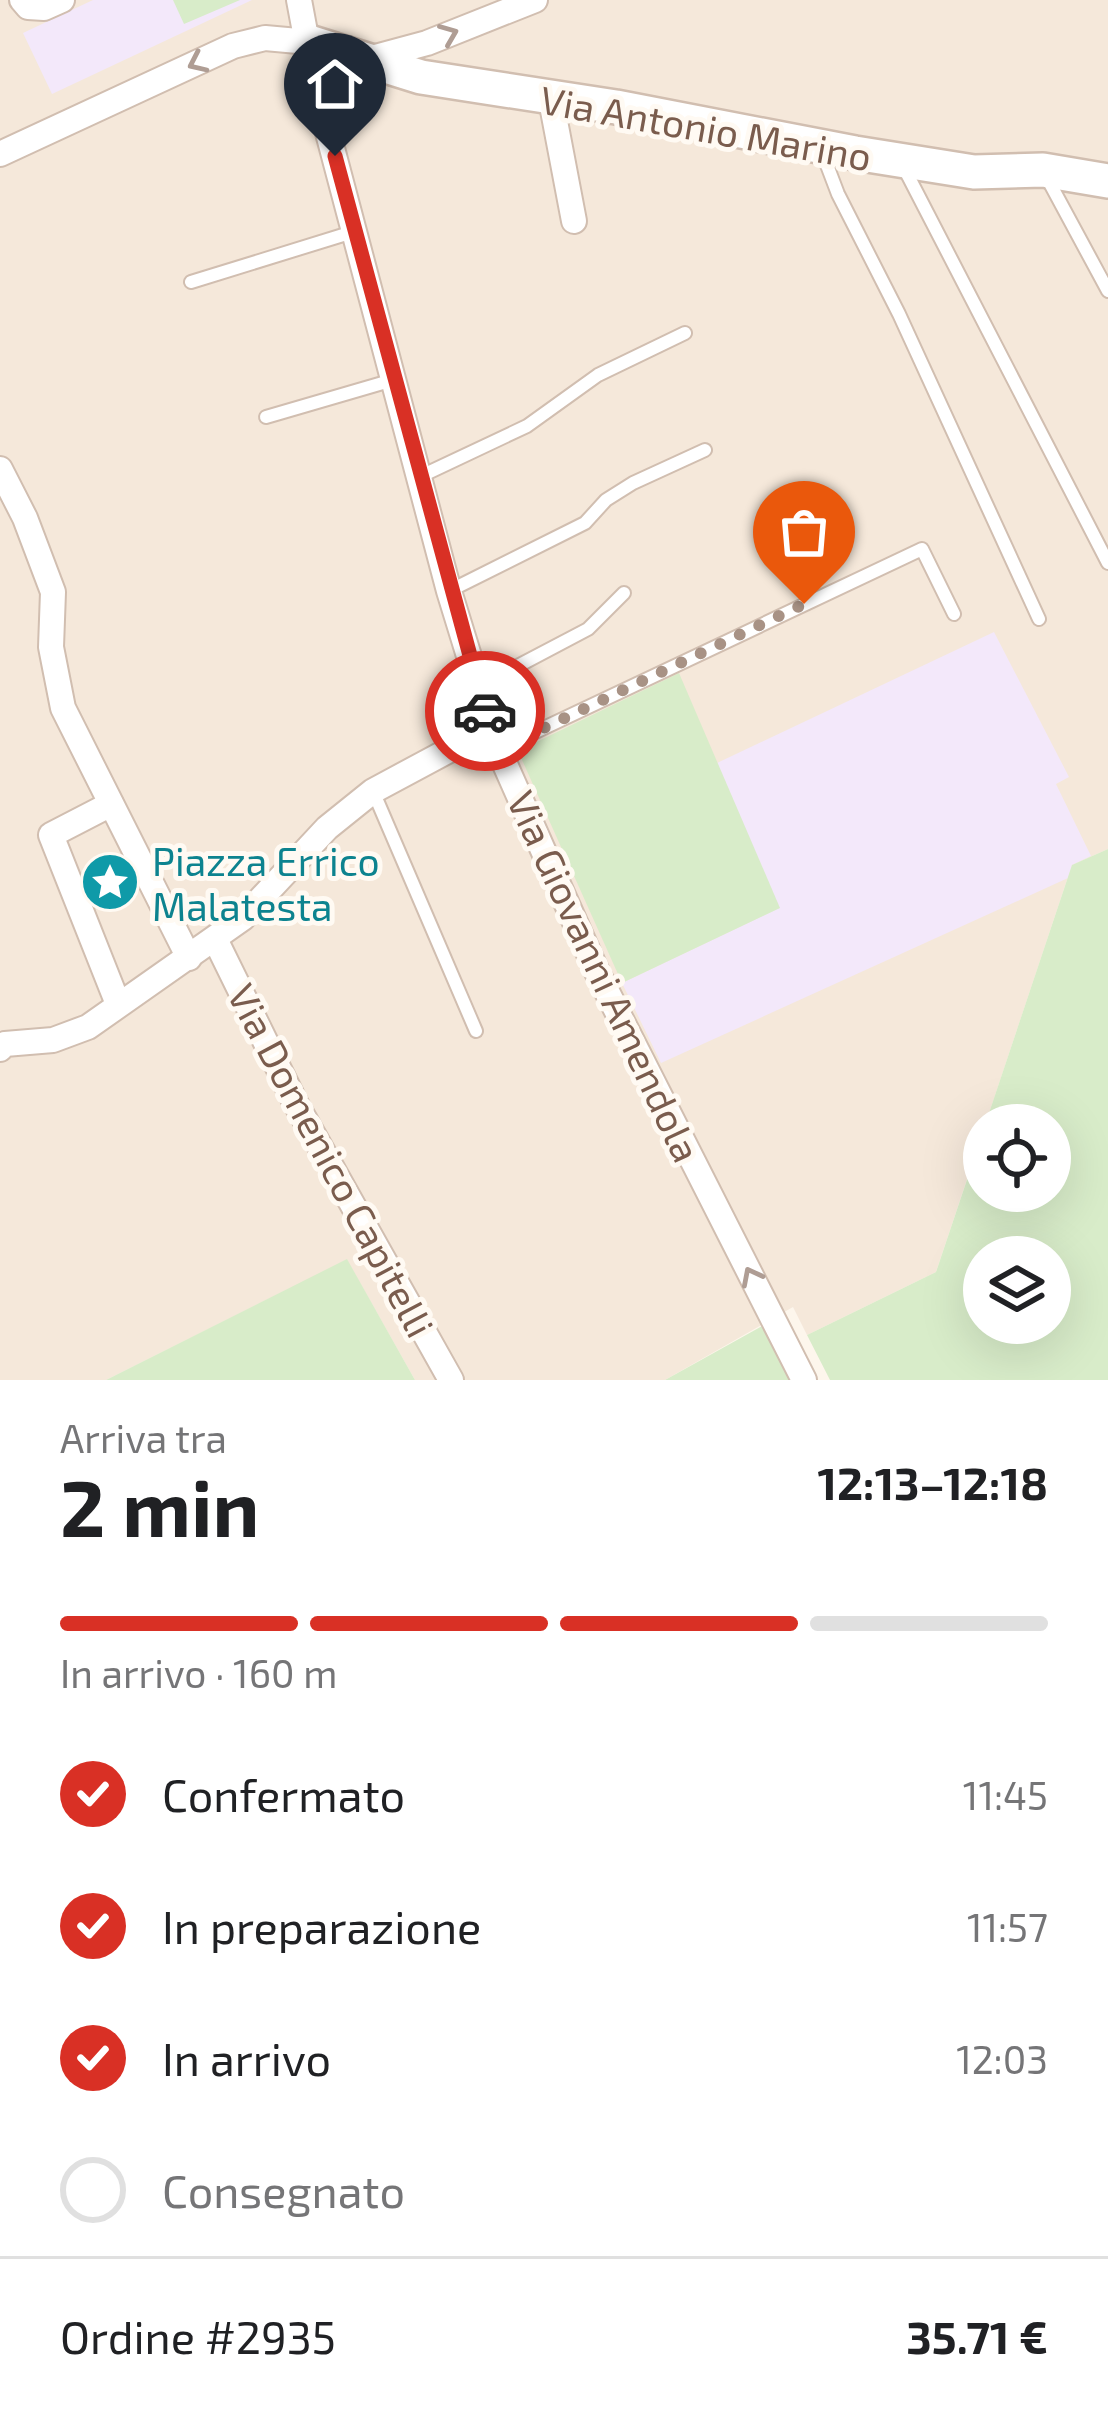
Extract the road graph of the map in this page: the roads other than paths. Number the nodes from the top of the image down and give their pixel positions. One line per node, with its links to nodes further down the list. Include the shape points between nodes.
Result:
1 (22, 0): 2 (street, via 44,8)
2 (62, 0)
3 (299, 0): 5 (street, Via Giovanni Amendola)
4 (535, 0): 6 (street, one-way to 4)
5 (309, 42): 6 (street, Via Antonio Marino); 9 (street, one-way to 9, via 265,38 233,46); 14 (street, Via Giovanni Amendola)
6 (362, 61): 7 (street, Via Antonio Marino)
7 (551, 100): 8 (street, Via Antonio Marino); 13 (street)
8 (820, 145): 10 (street, Via Antonio Marino); 27 (lane)
9 (0, 154)
10 (901, 161): 11 (street, Via Antonio Marino, via 974,172); 23 (lane)
11 (1043, 170): 12 (street, Via Antonio Marino); 16 (lane)
12 (1108, 181)
13 (574, 221)
14 (356, 231): 15 (lane); 18 (street, Via Giovanni Amendola)
15 (190, 282)
16 (1108, 291)
17 (685, 333): 22 (lane, via 598,375 527,426)
18 (394, 380): 19 (lane); 22 (street, Via Giovanni Amendola)
19 (266, 417)
20 (705, 450): 24 (lane, via 633,483 585,523)
21 (0, 469): 31 (street, via 53,592 51,647 63,708)
22 (419, 477): 24 (street, Via Giovanni Amendola)
23 (1108, 563)
24 (449, 591): 28 (street, Via Giovanni Amendola)
25 (625, 593): 28 (lane, via 588,629)
26 (954, 614): 29 (lane, via 922,549)
27 (1039, 619)
28 (476, 688): 29 (street, Via Giovanni Amendola)
29 (496, 744): 30 (street, via 468,740); 38 (street, Via Giovanni Amendola, one-way to 29, via 597,972)
30 (373, 791): 32 (street); 35 (lane)
31 (111, 805): 33 (street); 34 (street, via 51,835)
32 (214, 939): 33 (street); 37 (street, Via Domenico Capitelli)
33 (189, 958): 34 (street)
34 (118, 1004): 36 (street, via 88,1027)
35 (476, 1031)
36 (0, 1049)
37 (451, 1380)
38 (804, 1380)

